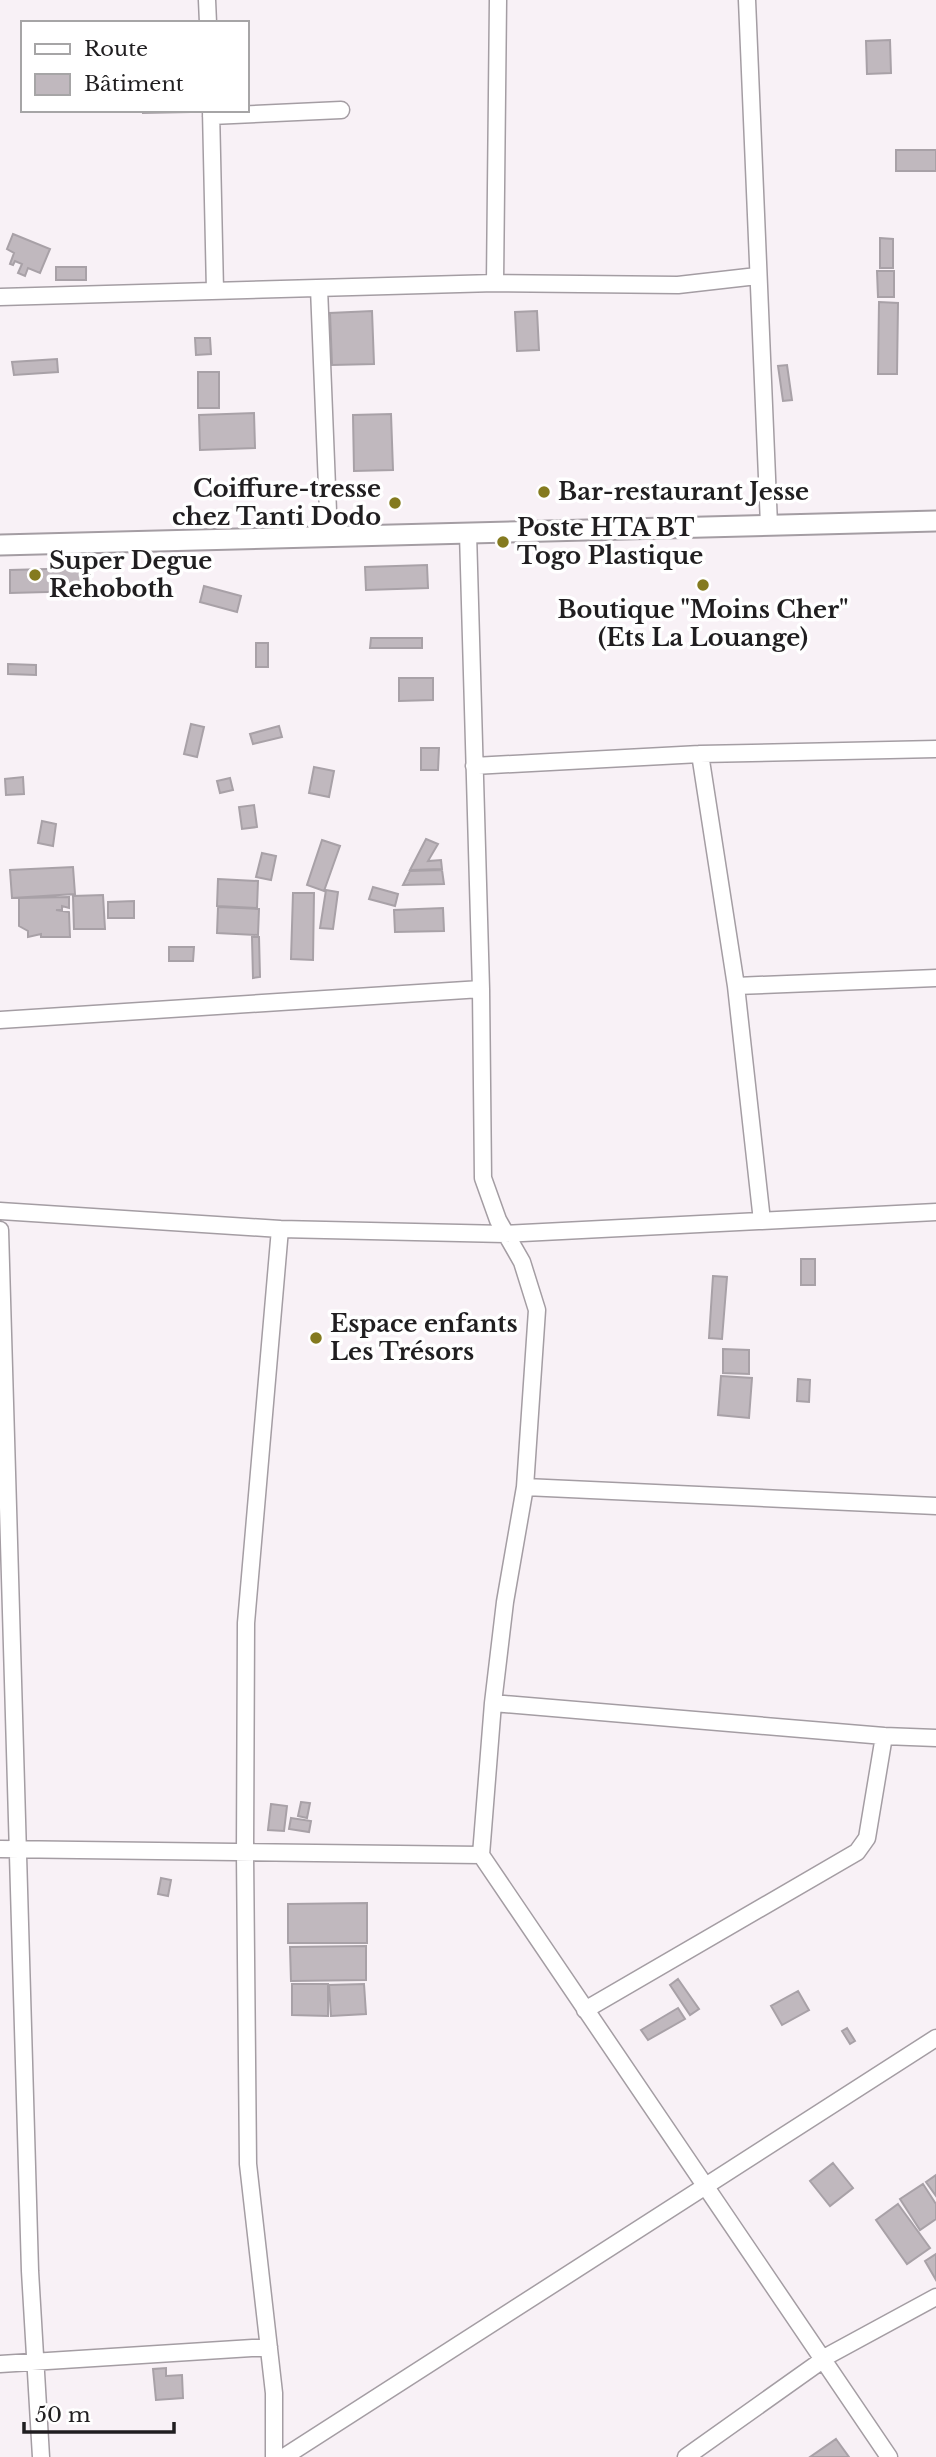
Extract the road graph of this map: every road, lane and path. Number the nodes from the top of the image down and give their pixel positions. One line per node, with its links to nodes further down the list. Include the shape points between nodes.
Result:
1 (207, 0): 4 (street)
2 (498, 0): 8 (street)
3 (747, 0): 7 (street)
4 (208, 21)
5 (341, 110): 6 (street)
6 (211, 113): 10 (street)
7 (757, 276): 8 (street, via 678,285); 13 (street)
8 (495, 283): 9 (street)
9 (318, 288): 10 (street); 15 (street)
10 (215, 292): 11 (street)
11 (0, 297)
12 (936, 521): 13 (street)
13 (769, 525): 14 (street)
14 (468, 533): 15 (street); 19 (street)
15 (330, 536): 16 (street)
16 (0, 545)
17 (936, 749): 18 (street)
18 (701, 754): 19 (street); 21 (street)
19 (474, 766): 22 (street)
20 (936, 978): 21 (street)
21 (736, 986): 26 (street)
22 (481, 989): 23 (street); 29 (street, via 483,1178)
23 (0, 1020)
24 (0, 1211): 27 (street)
25 (936, 1212): 26 (street)
26 (762, 1221): 29 (street)
27 (280, 1229): 29 (street); 38 (street, via 246,1623)
28 (0, 1230): 30 (street)
29 (505, 1234): 31 (street, via 522,1262 537,1310)
30 (1, 1309): 37 (street)
31 (525, 1487): 32 (street); 33 (street)
32 (936, 1506)
33 (493, 1703): 34 (street); 39 (street)
34 (884, 1736): 35 (street); 40 (street, via 867,1838 856,1852)
35 (936, 1738)
36 (0, 1849): 37 (street)
37 (17, 1849): 38 (street); 46 (street)
38 (245, 1854): 39 (street); 44 (street, via 248,2164)
39 (481, 1855): 40 (street)
40 (585, 2010): 42 (street)
41 (936, 2038): 42 (street)
42 (707, 2185): 45 (street); 50 (street)
43 (936, 2297): 45 (street)
44 (269, 2347): 46 (street); 49 (street)
45 (822, 2360): 51 (street); 52 (street)
46 (35, 2362): 47 (street); 48 (street)
47 (0, 2364)
48 (41, 2457)
49 (274, 2457)
50 (284, 2457)
51 (687, 2457)
52 (889, 2457)

